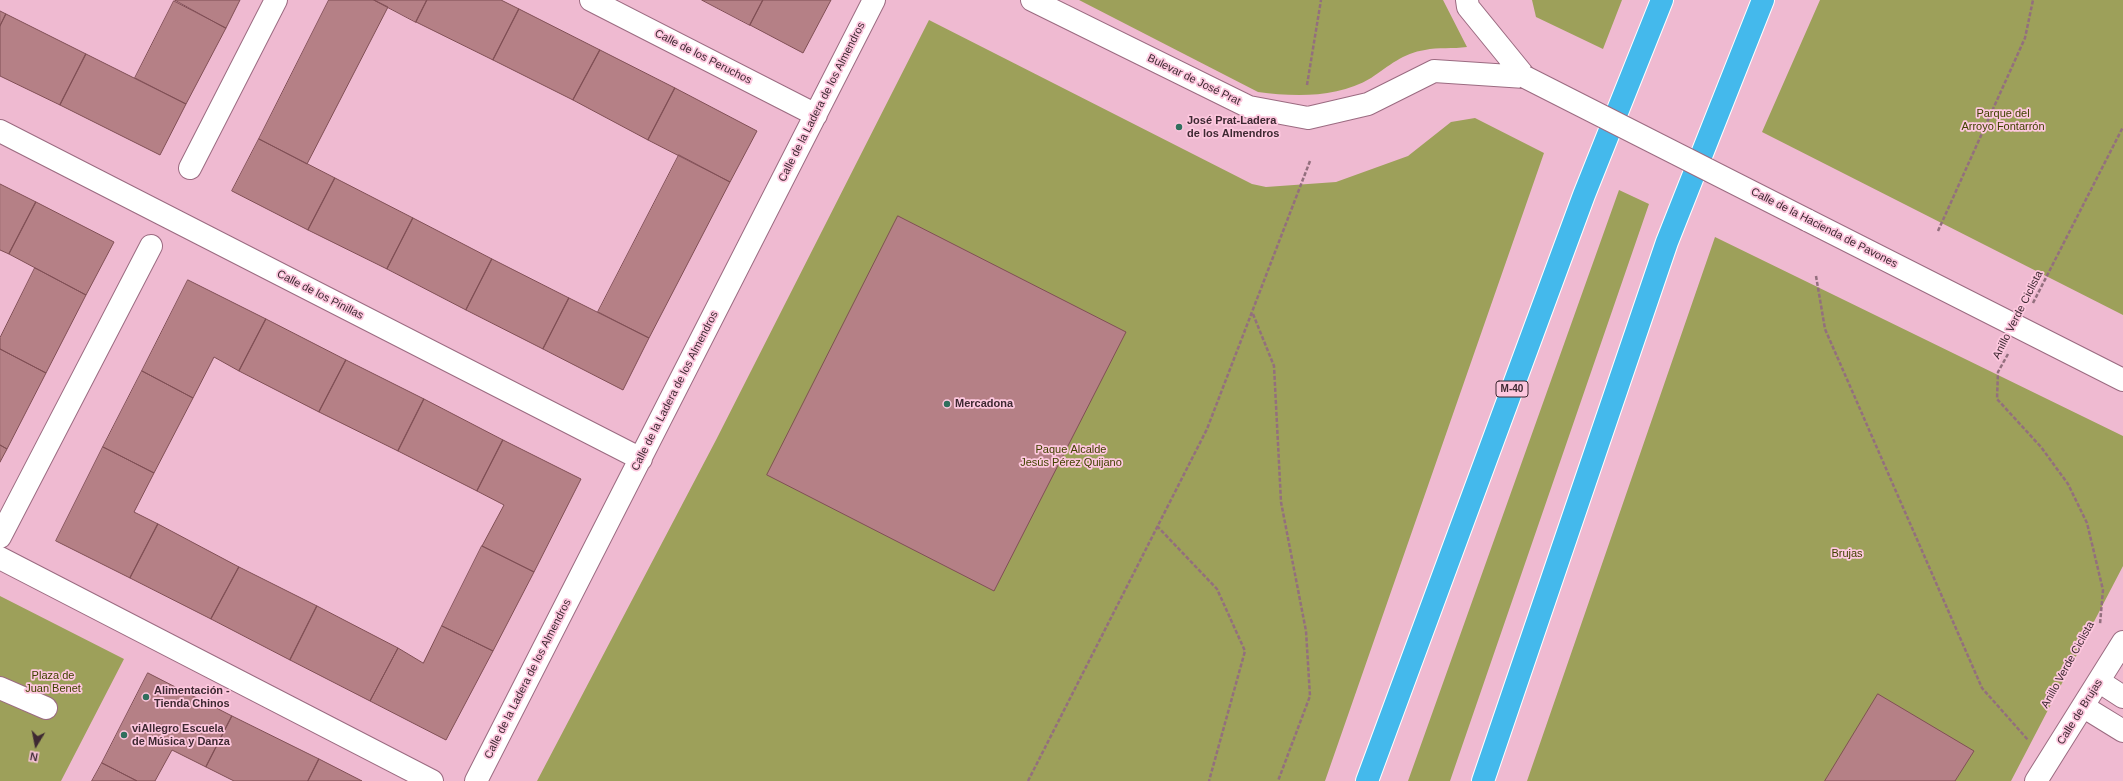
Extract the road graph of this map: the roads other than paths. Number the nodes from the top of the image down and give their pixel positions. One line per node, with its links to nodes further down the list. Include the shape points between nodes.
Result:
1 (276, 0): 11 (street)
2 (591, 0): 9 (street, Calle de los Peruchos)
3 (874, 0): 9 (street, Calle de la Ladera de los Almendros)
4 (1032, 0): 8 (street, Bulevar de José Prat, via 1249,107 1308,118 1368,104 1434,71)
5 (1467, 0): 8 (street, via 1468,7)
6 (1662, 0): 26 (highway, M-40, via 1584,195)
7 (1763, 0): 27 (highway, via 1667,242)
8 (1525, 77): 13 (street, Calle de la Hacienda de Pavones, bridge)
9 (816, 115): 14 (street, Calle de la Ladera de los Almendros)
10 (0, 131): 14 (street, Calle de los Pinillas)
11 (190, 168)
12 (151, 246): 15 (street)
13 (2123, 380)
14 (641, 459): 25 (street, Calle de la Ladera de los Almendros)
15 (0, 537)
16 (0, 558): 24 (street)
17 (2123, 642): 18 (street, Calle de Brujas)
18 (2100, 682): 20 (street); 21 (street, Calle de Brujas)
19 (0, 688): 22 (street)
20 (2123, 697)
21 (2084, 707): 23 (street); 28 (street, Calle de Brujas)
22 (46, 708)
23 (2123, 731)
24 (432, 781)
25 (476, 781)
26 (1366, 781)
27 (1483, 781)
28 (2036, 781)

